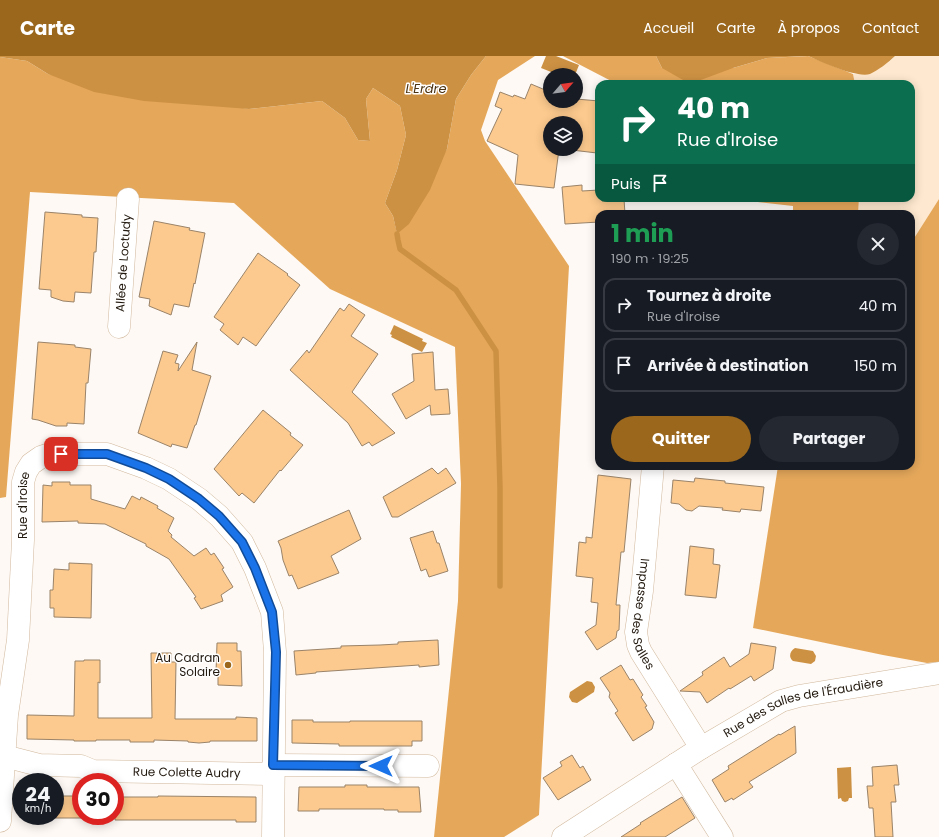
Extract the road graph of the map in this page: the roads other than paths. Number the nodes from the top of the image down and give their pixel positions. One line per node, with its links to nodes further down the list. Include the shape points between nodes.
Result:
1 (128, 199): 2 (street, Allée de Loctudy)
2 (119, 327)
3 (653, 470): 5 (street, Impasse des Salles, via 637,640 641,652)
4 (939, 673): 5 (street, Rue des Salles de l'Éraudière, via 790,698)
5 (701, 748): 7 (street, Rue des Salles de l'Éraudière)
6 (3, 756): 9 (street, Rue Colette Audry, via 38,765 81,766 93,771); 9 (street, Rue d'Iroise, via 18,640 23,482 26,472 40,457 50,454 107,454 146,468 182,487 219,516 242,542 272,612 276,652); 10 (street, Rue d'Iroise)
7 (676, 764): 12 (street, Rue des Salles de l'Éraudière); 13 (street)
8 (428, 766): 9 (street, Rue Colette Audry)
9 (273, 770): 11 (street, Rue d'Iroise)
10 (0, 821)
11 (273, 837)
12 (563, 837)
13 (722, 837)

